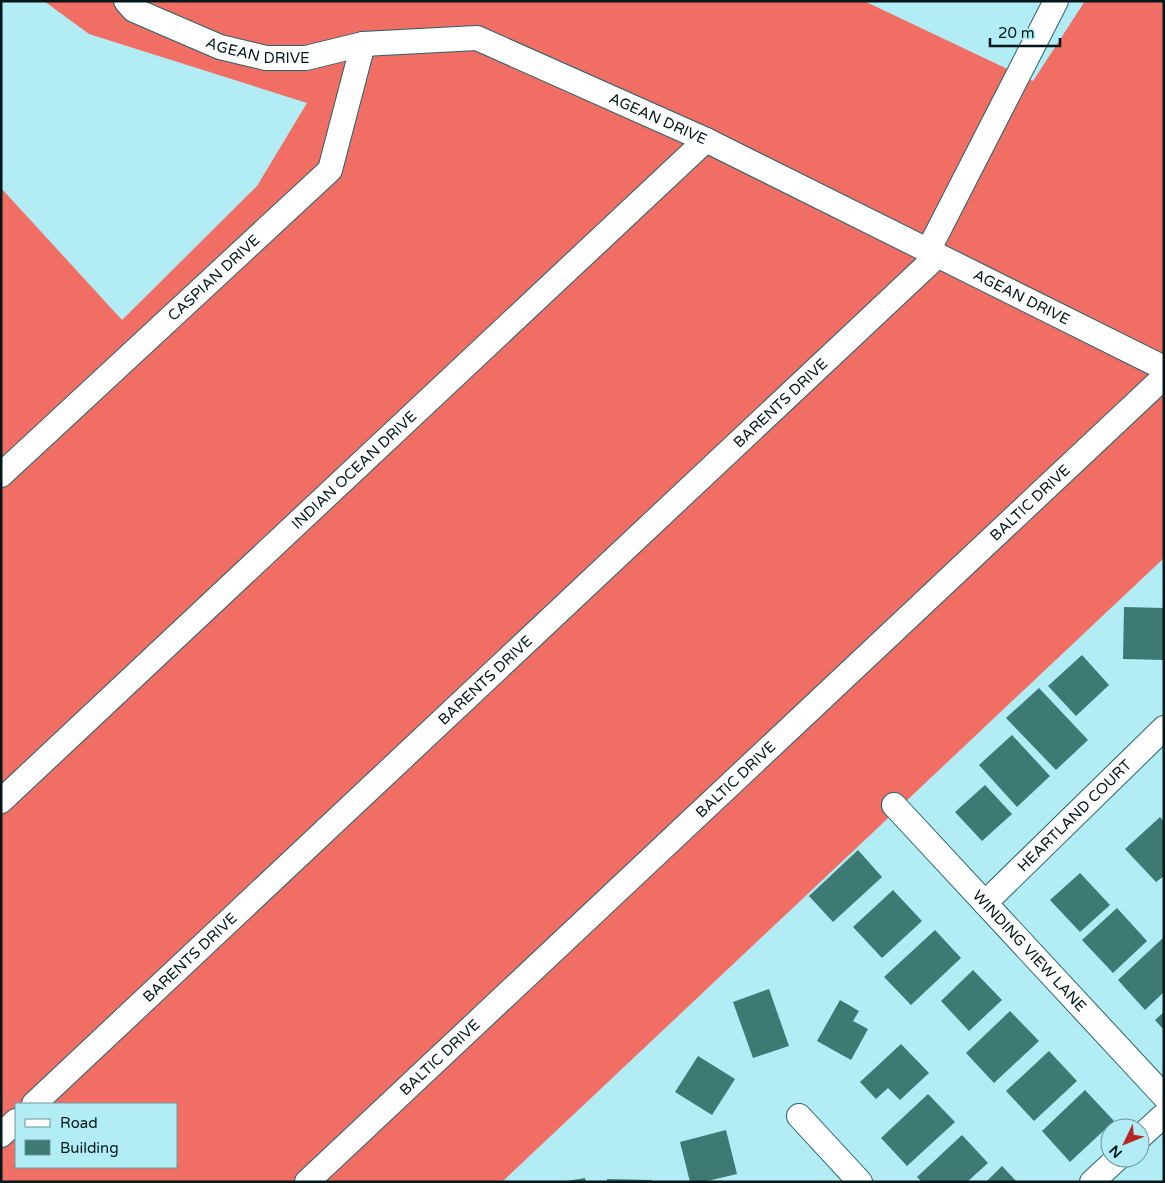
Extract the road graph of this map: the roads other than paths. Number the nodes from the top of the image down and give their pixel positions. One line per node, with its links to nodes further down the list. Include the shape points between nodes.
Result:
1 (126, 1): 3 (street, AGEAN DRIVE, via 134,10 220,46 266,58 306,58)
2 (1056, 1): 5 (street, BARENTS DRIVE)
3 (363, 44): 4 (street, AGEAN DRIVE, via 477,38); 8 (street, CASPIAN DRIVE, via 330,170)
4 (706, 140): 5 (street, AGEAN DRIVE); 10 (street, INDIAN OCEAN DRIVE)
5 (933, 254): 6 (street, AGEAN DRIVE); 14 (street, BARENTS DRIVE)
6 (1164, 368)
7 (1164, 377): 21 (street, BALTIC DRIVE)
8 (1, 475)
9 (1164, 728): 12 (street, HEARTLAND COURT)
10 (1, 801)
11 (894, 805): 12 (street, WINDING VIEW LANE)
12 (985, 903): 13 (street, WINDING VIEW LANE)
13 (1164, 1096)
14 (35, 1103)
15 (1164, 1115): 18 (street)
16 (799, 1116): 22 (street)
17 (15, 1122): 19 (street)
18 (1150, 1128)
19 (1, 1135)
20 (1107, 1168): 23 (street)
21 (307, 1182)
22 (860, 1182)
23 (1092, 1182)

